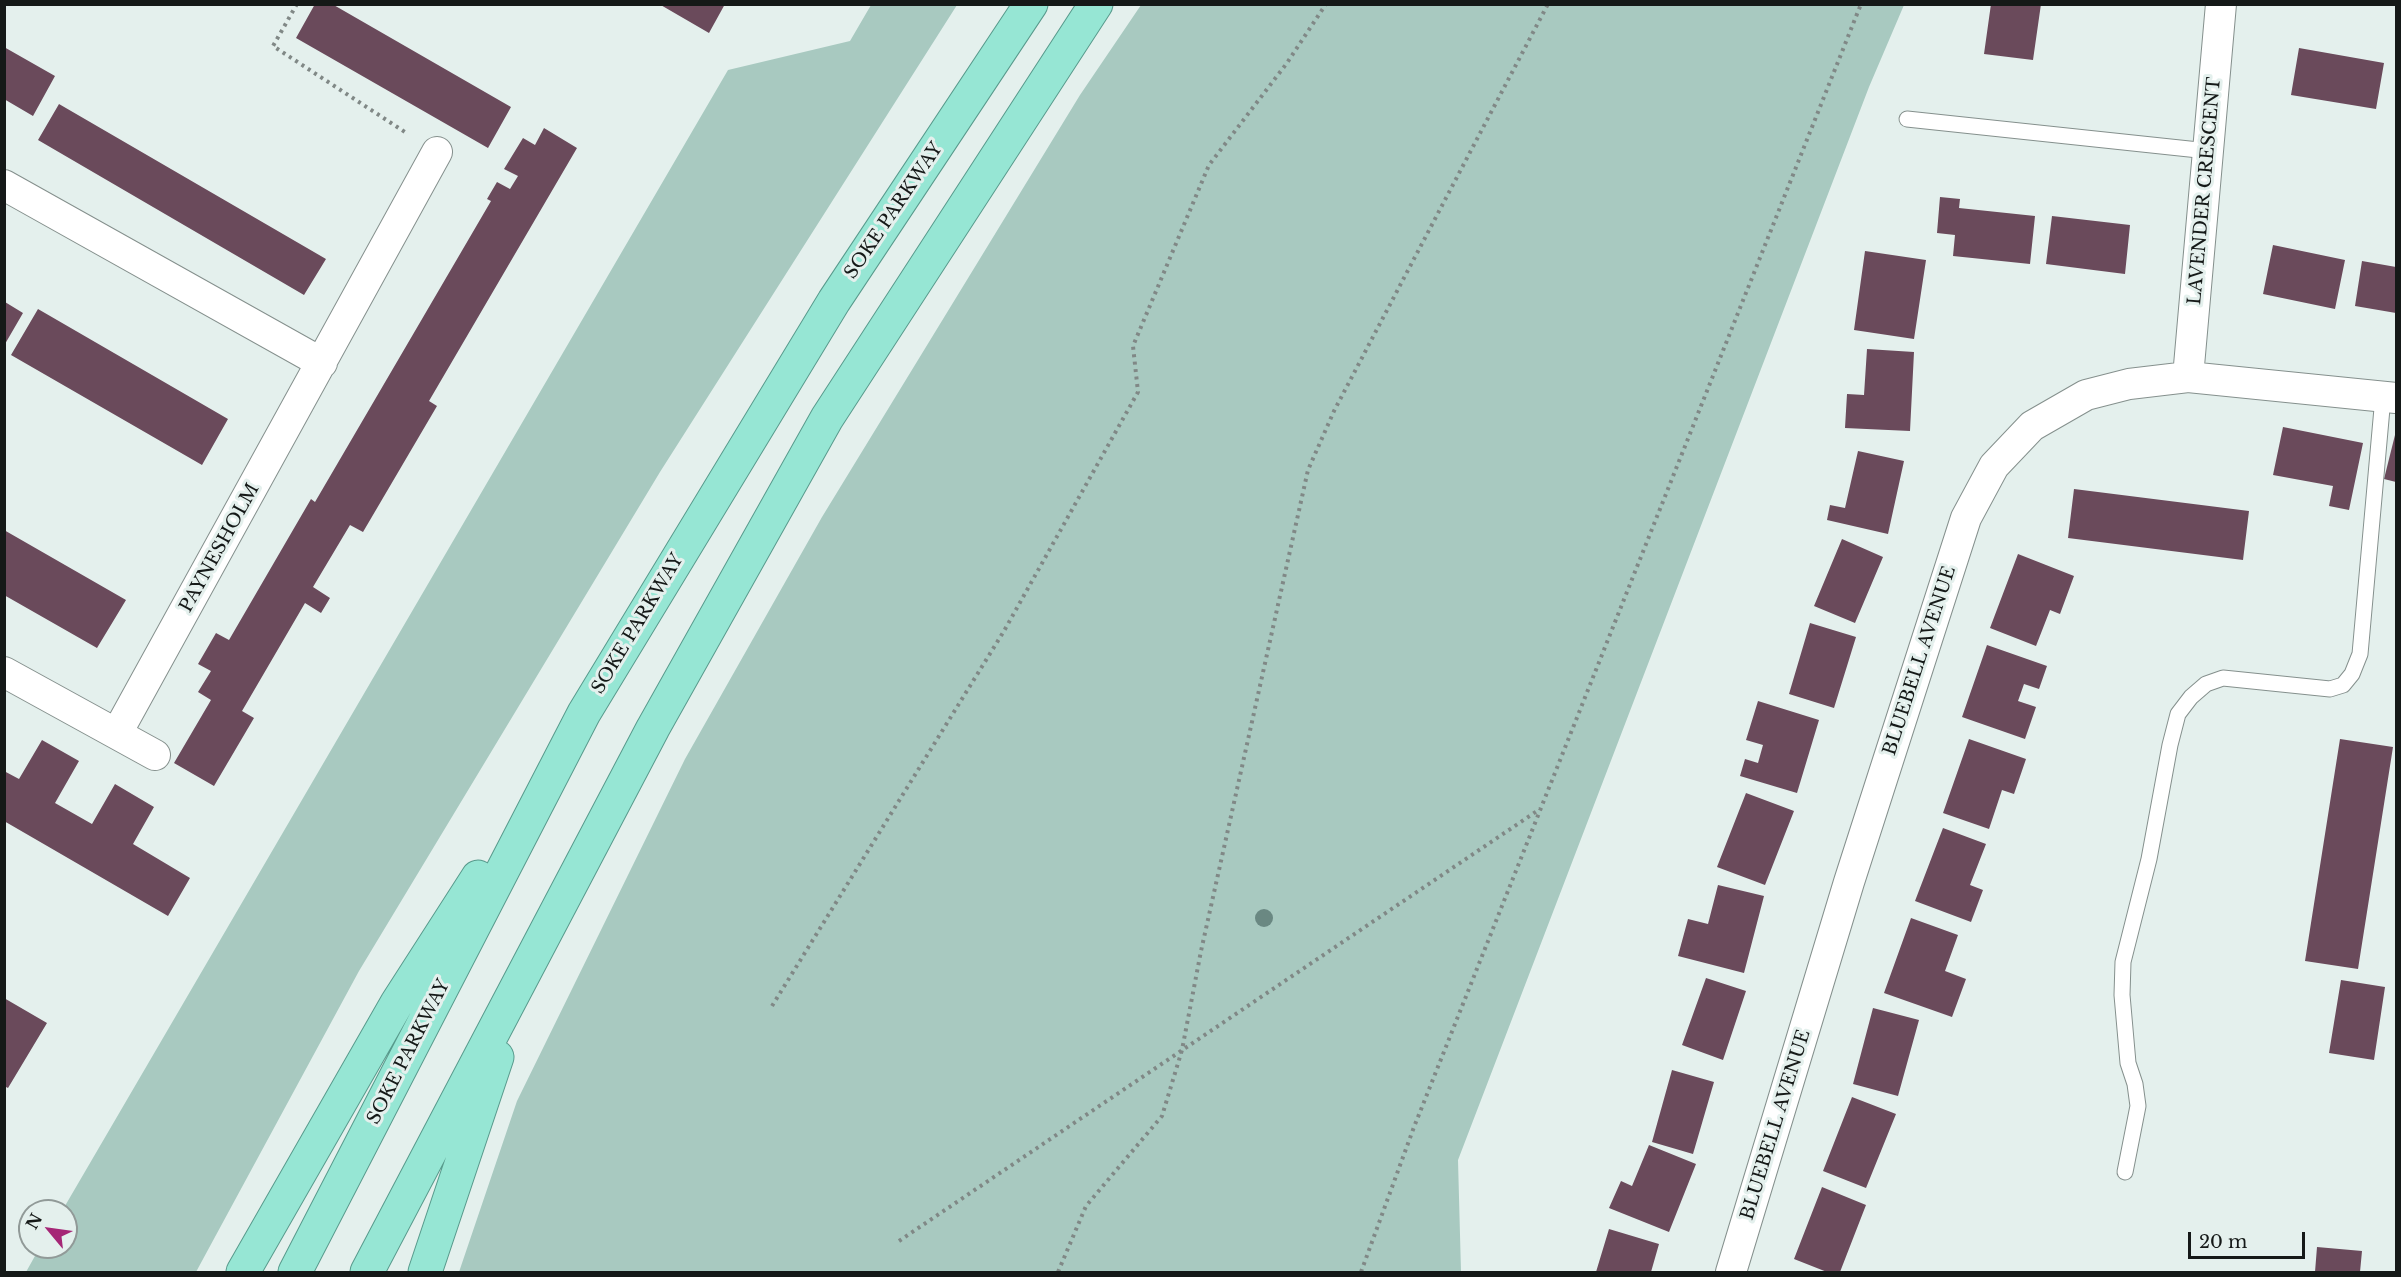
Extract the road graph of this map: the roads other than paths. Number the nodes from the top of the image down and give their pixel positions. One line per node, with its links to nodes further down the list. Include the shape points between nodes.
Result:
1 (1031, 4): 12 (highway, SOKE PARKWAY, via 834,301)
2 (1096, 4): 15 (highway, via 827,418 653,728)
3 (2222, 4): 6 (street, LAVENDER CRESCENT)
4 (1907, 120): 6 (lane)
5 (437, 152): 8 (street, PAYNESHOLM)
6 (2208, 152): 9 (street, LAVENDER CRESCENT)
7 (4, 186): 8 (street)
8 (322, 363): 13 (street, PAYNESHOLM)
9 (2188, 377): 10 (street, BLUEBELL AVENUE); 21 (street, BLUEBELL AVENUE, via 2086,394 2032,426 1994,466 1966,518)
10 (2390, 397): 16 (lane, via 2360,654 2352,674 2343,685 2330,689 2223,678 2206,684 2178,714 2149,860 2123,962 2128,1063 2138,1106)
11 (4, 672): 13 (street)
12 (584, 713): 17 (highway, via 397,1003); 18 (highway, SOKE PARKWAY)
13 (117, 733): 14 (street)
14 (154, 755)
15 (530, 959): 19 (highway); 20 (highway)
16 (2125, 1172)
17 (243, 1272)
18 (295, 1272)
19 (367, 1272)
20 (425, 1272)
21 (1731, 1272)

